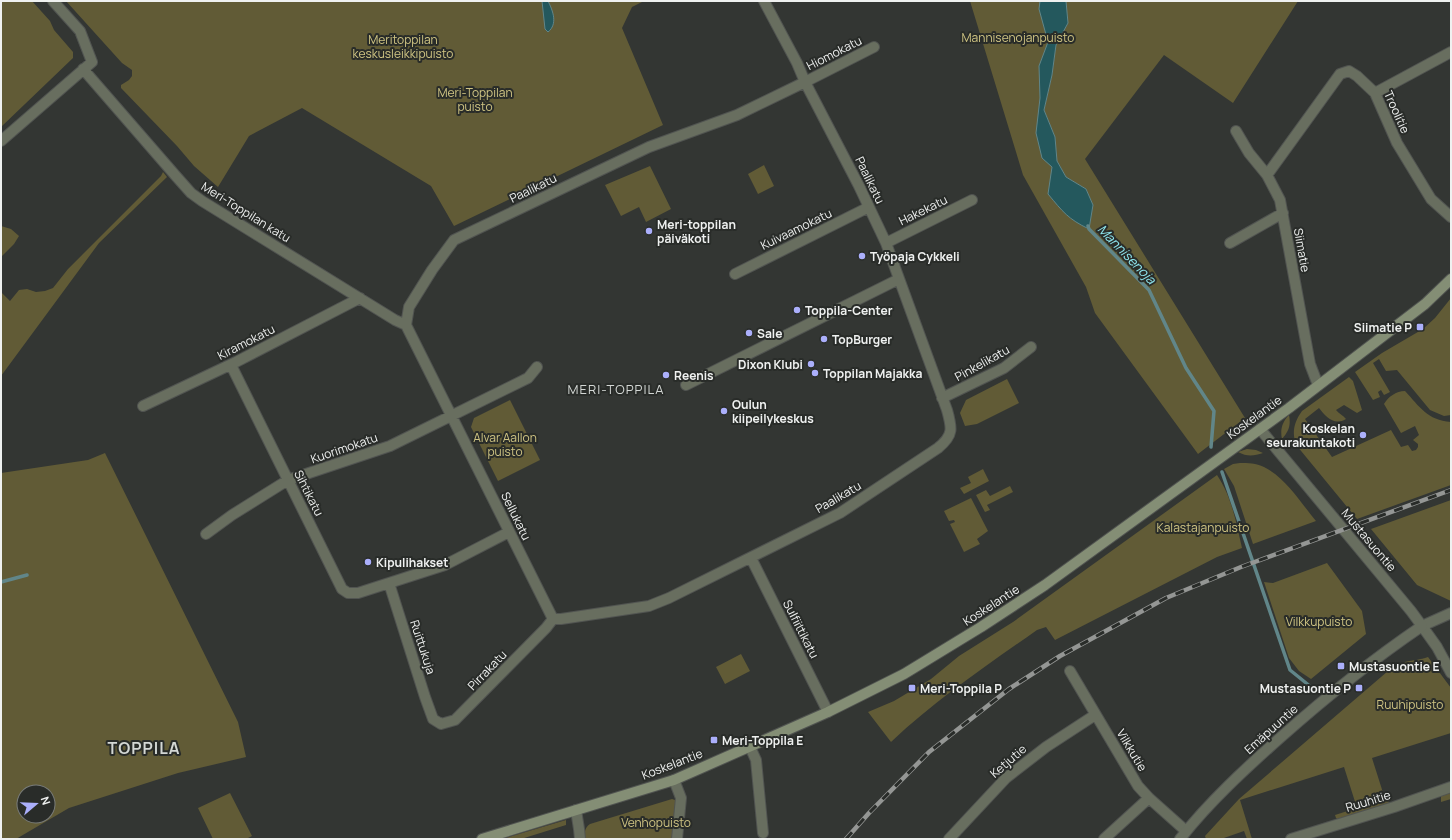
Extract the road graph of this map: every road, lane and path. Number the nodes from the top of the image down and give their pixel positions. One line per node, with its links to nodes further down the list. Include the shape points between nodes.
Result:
1 (53, 1): 5 (street, via 80,31 92,62)
2 (764, 1): 6 (street)
3 (874, 47): 6 (street, Hiomokatu)
4 (1451, 52): 7 (street)
5 (83, 69): 9 (street); 20 (street, Meri-Toppilan katu, via 191,192)
6 (805, 82): 12 (street, Paalikatu); 21 (street, Paalikatu, via 737,114 649,147 454,240 409,307)
7 (1375, 93): 10 (street, Troolitie, via 1349,71 1340,74); 14 (street, Troolitie, via 1397,143 1431,199)
8 (1236, 131): 10 (street, Siimatie, via 1249,153)
9 (1, 141)
10 (1267, 174): 13 (street, Siimatie, via 1280,200)
11 (972, 200): 15 (street, Hakekatu)
12 (869, 207): 15 (street, Paalikatu); 17 (street, Kuivaamokatu)
13 (1283, 214): 16 (street); 26 (street, Siimatie, via 1310,364)
14 (1451, 217)
15 (886, 243): 19 (street, Paalikatu)
16 (1230, 243)
17 (735, 274)
18 (1451, 278): 26 (main road, Koskelantie, via 1425,304)
19 (899, 279): 25 (street); 27 (street, Paalikatu)
20 (360, 298): 21 (street, Meri-Toppilan katu); 23 (street, Kiramokatu)
21 (406, 325): 29 (street, Sellukatu)
22 (1031, 347): 27 (street, Pinkelikatu, via 1004,368)
23 (231, 365): 28 (street, Kiramokatu); 31 (street, Sihtikatu)
24 (537, 367): 29 (street, Kuorimokatu, via 528,378)
25 (686, 385)
26 (1318, 385): 30 (main road, Koskelantie)
27 (942, 398): 34 (street, Paalikatu, via 951,429 950,435 938,448 840,513)
28 (143, 406)
29 (452, 416): 31 (street, Kuorimokatu, via 390,446); 32 (street, Sellukatu)
30 (1260, 429): 38 (street, Mustasuontie); 41 (main road, Koskelantie, via 982,627 904,674)
31 (288, 480): 33 (street, Kuorimokatu); 35 (street, Sihtikatu, via 342,589 348,593 358,593)
32 (509, 532): 35 (street, Sihtikatu, via 444,564); 37 (street, Sellukatu)
33 (206, 534)
34 (751, 558): 37 (street, via 649,606); 41 (street, Sulfiittikatu)
35 (388, 583): 43 (street, Ruittukuja)
36 (1451, 613): 38 (street, Emäpuuntie)
37 (553, 619): 43 (street, Pirrakatu, via 455,720 441,724)
38 (1422, 626): 40 (street, Mustasuontie); 50 (street, Emäpuuntie, via 1326,697 1250,765)
39 (1070, 671): 42 (street, Vilkkutie)
40 (1451, 673)
41 (828, 712): 44 (main road, Koskelantie)
42 (1095, 715): 47 (street, Vilkkutie, via 1138,786); 54 (street, Ketjutie, via 1046,747 1006,778)
43 (433, 719)
44 (750, 747): 45 (main road, Koskelantie); 49 (street, via 756,760)
45 (674, 780): 48 (main road, Koskelantie); 53 (street, via 681,798)
46 (1451, 787): 56 (street, Ruuhitie)
47 (1149, 798): 50 (street, Vilkkutie); 55 (street)
48 (576, 810): 51 (main road, Koskelantie); 52 (street)
49 (763, 833)
50 (1183, 835)
51 (482, 839)
52 (580, 839)
53 (677, 839)
54 (949, 839)
55 (1104, 839)
56 (1291, 839)

